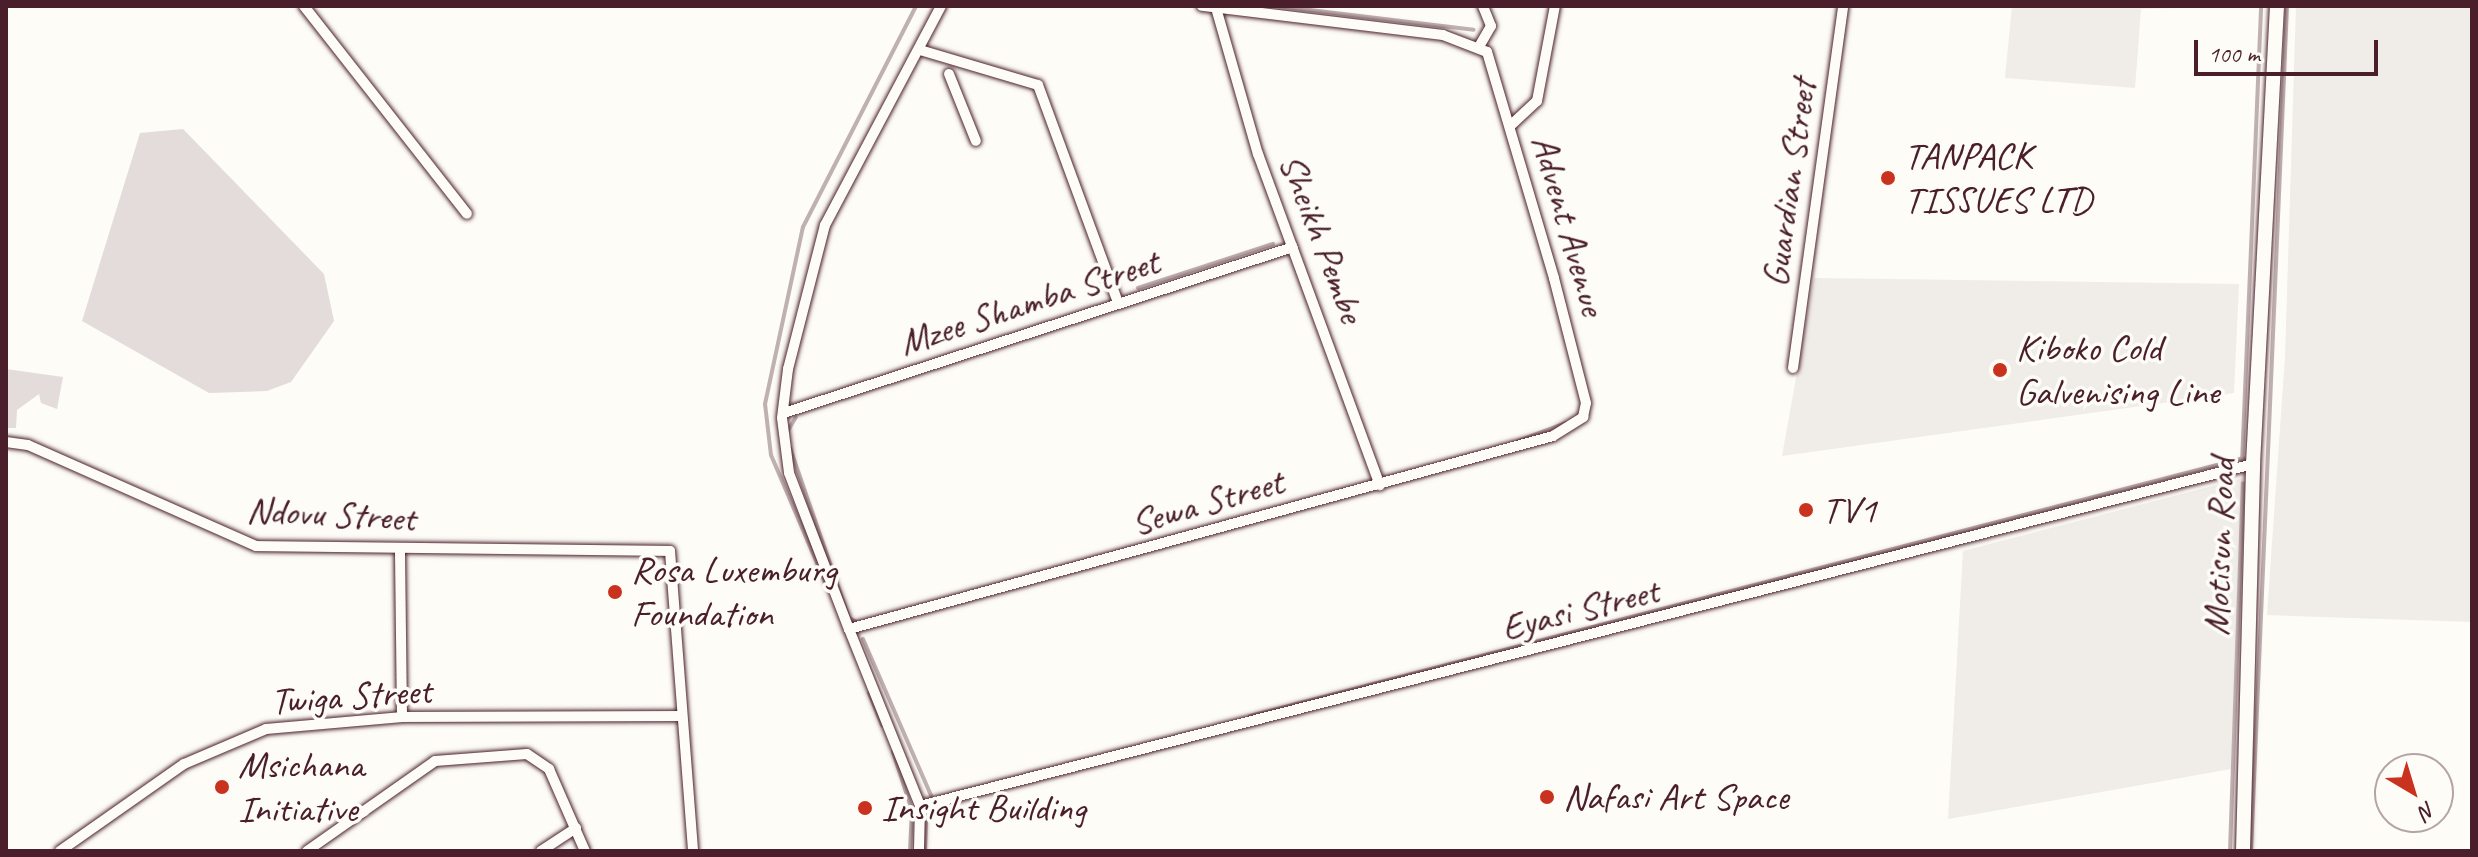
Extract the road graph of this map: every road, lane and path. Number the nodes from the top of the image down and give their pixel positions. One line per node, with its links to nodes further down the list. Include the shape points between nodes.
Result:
1 (304, 6): 14 (street)
2 (941, 6): 10 (street)
3 (1202, 6): 8 (street)
4 (1483, 6): 9 (street, via 1491,26)
5 (1555, 6): 12 (street, via 1537,101)
6 (1843, 6): 17 (street, Guardian Street)
7 (2277, 6): 21 (street, Motisun Road)
8 (1216, 8): 9 (street); 15 (street, Sheikh Pembe)
9 (1480, 45): 12 (street, Advent Avenue)
10 (920, 50): 16 (street, via 1038,85); 18 (street, via 825,225 788,369)
11 (949, 74): 13 (street)
12 (1510, 126): 19 (street, Advent Avenue, via 1586,403)
13 (976, 141)
14 (467, 214)
15 (1293, 247): 16 (street, Mzee Shamba Street); 22 (street, Sheikh Pembe)
16 (1118, 303): 18 (street, Mzee Shamba Street)
17 (1793, 368)
18 (784, 413): 24 (street, via 789,473)
19 (1578, 423): 22 (street, Sewa Street)
20 (6, 442): 23 (street, Ndovu Street, via 77,466 226,538 283,549)
21 (2253, 464): 27 (street, Eyasi Street); 35 (street, Motisun Road)
22 (1380, 485): 24 (street, Sewa Street)
23 (400, 553): 25 (street, Ndovu Street, via 672,554); 26 (street)
24 (849, 629): 27 (street)
25 (682, 716): 26 (street, Twiga Street); 33 (street)
26 (402, 717): 29 (street, Twiga Street, via 307,722 222,745 131,796)
27 (920, 806): 34 (street)
28 (576, 828): 30 (street, via 536,756 462,755 411,773); 31 (street); 32 (street)
29 (60, 851)
30 (307, 851)
31 (541, 851)
32 (585, 851)
33 (693, 851)
34 (919, 851)
35 (2243, 851)

